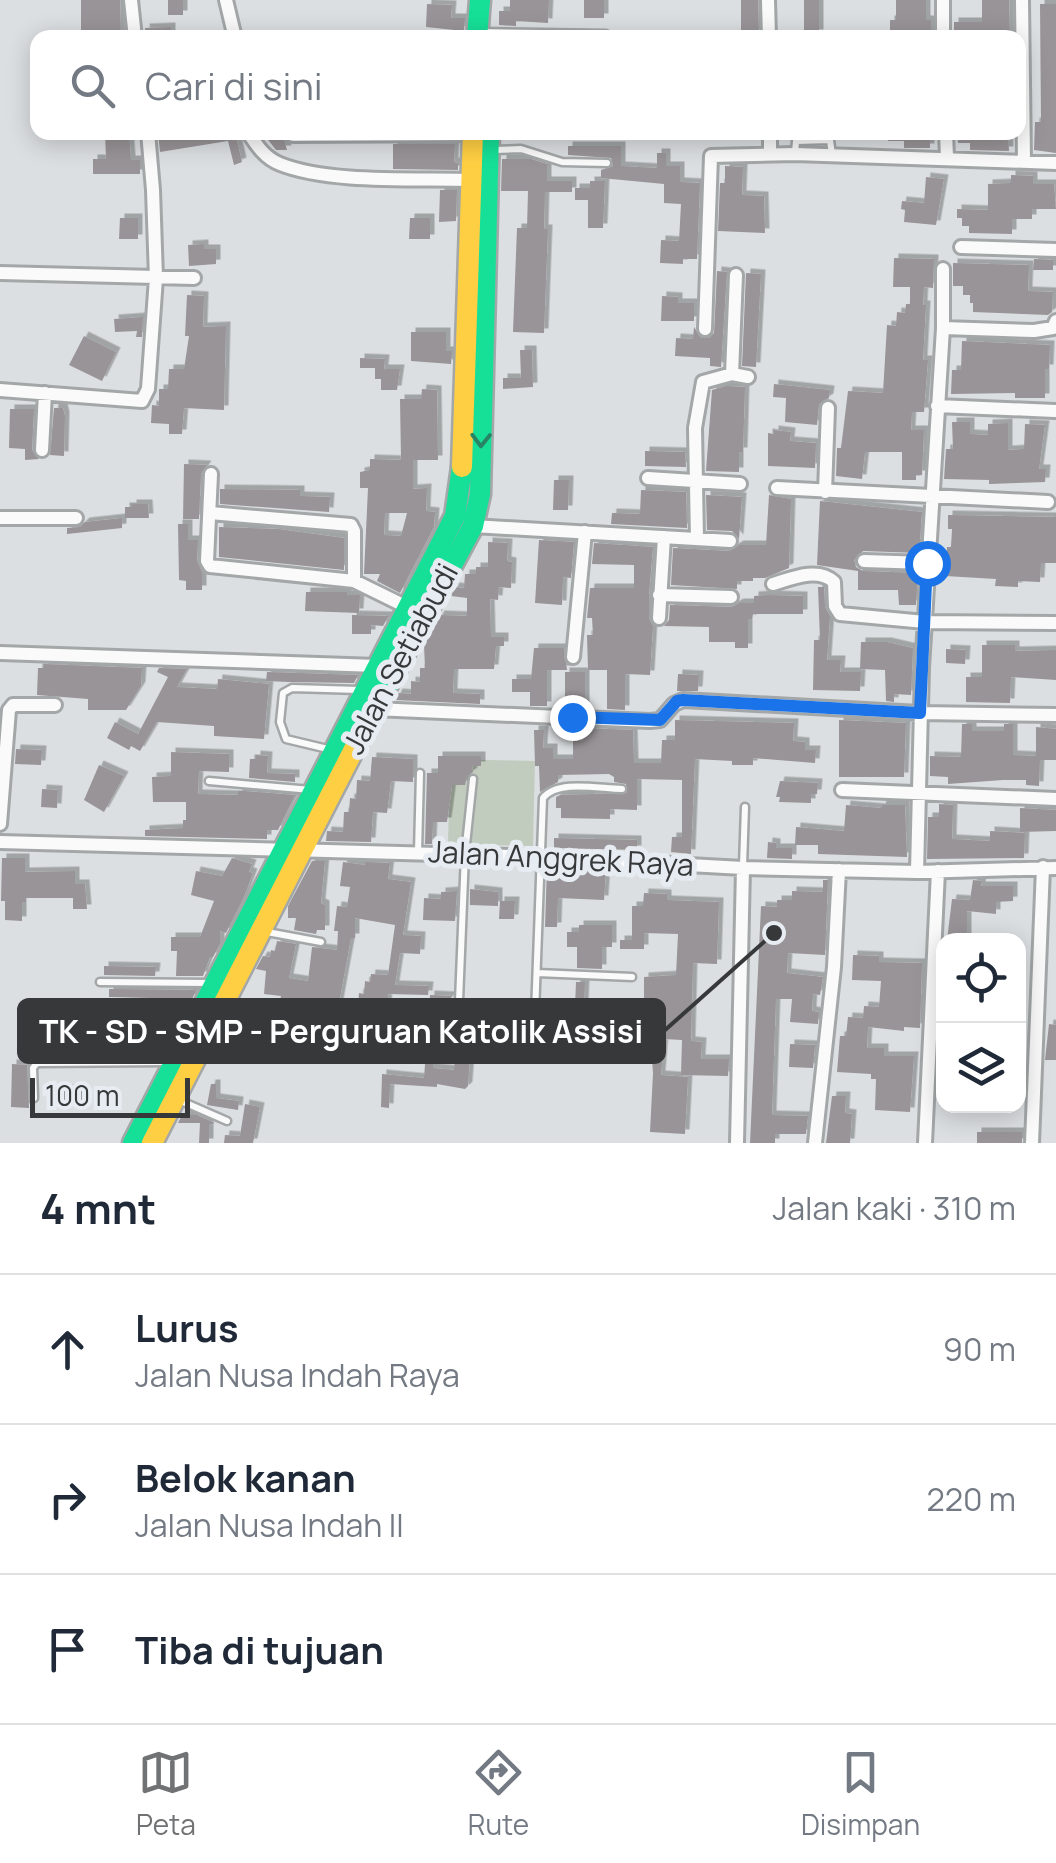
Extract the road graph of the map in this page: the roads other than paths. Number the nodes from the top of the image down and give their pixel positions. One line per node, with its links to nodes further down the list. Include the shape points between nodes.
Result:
1 (131, 0): 8 (street)
2 (226, 0): 9 (street)
3 (480, 0): 10 (main road)
4 (493, 0): 11 (main road)
5 (768, 0): 12 (street)
6 (943, 0): 13 (street)
7 (1022, 0): 14 (street)
8 (133, 30)
9 (233, 30)
10 (483, 30)
11 (485, 30)
12 (768, 30)
13 (943, 30)
14 (1022, 30)
15 (149, 140): 38 (street)
16 (254, 140): 32 (street, via 279,164 310,172)
17 (480, 140): 32 (main road, Jalan Setiabudi)
18 (481, 140): 62 (main road, Jalan Setiabudi, one-way to 62, via 480,494)
19 (491, 140): 31 (lane, via 562,162)
20 (770, 140): 25 (street)
21 (798, 140): 26 (lane)
22 (830, 140): 27 (lane)
23 (946, 140): 28 (street)
24 (1024, 140): 29 (street)
25 (770, 154): 26 (street); 42 (street, via 710,156)
26 (795, 154): 27 (street)
27 (832, 155): 28 (street)
28 (947, 158): 29 (street)
29 (1024, 161): 30 (street)
30 (1056, 162)
31 (608, 163)
32 (473, 180): 73 (main road, Jalan Setiabudi, via 461,489 446,536)
33 (961, 247): 34 (street)
34 (1056, 250)
35 (943, 270): 41 (street)
36 (0, 273): 38 (street)
37 (736, 275): 43 (street)
38 (156, 278): 39 (street); 46 (street, via 142,401)
39 (194, 278)
40 (1056, 321): 41 (street, via 1053,328 1034,331)
41 (943, 328): 47 (street)
42 (704, 329)
43 (732, 374): 44 (street); 53 (street, via 703,382)
44 (748, 377)
45 (0, 390): 46 (street)
46 (45, 393): 50 (street)
47 (936, 406): 49 (street); 57 (street)
48 (828, 408): 56 (street)
49 (1055, 411)
50 (42, 450)
51 (211, 474): 59 (street)
52 (648, 478): 53 (street)
53 (696, 481): 54 (street); 65 (street)
54 (740, 484)
55 (778, 488): 56 (street)
56 (826, 492): 57 (street)
57 (934, 497): 58 (street); 68 (street)
58 (1048, 502)
59 (210, 512): 69 (street, via 351,525); 69 (street, via 210,566)
60 (0, 518): 61 (street)
61 (76, 518)
62 (473, 526): 63 (street); 80 (main road, Jalan Setiabudi)
63 (584, 532): 64 (street); 78 (street)
64 (664, 537): 65 (street); 71 (street)
65 (697, 539): 66 (street)
66 (730, 540)
67 (864, 561): 68 (street)
68 (927, 563): 75 (street)
69 (354, 581): 73 (street)
70 (772, 584): 75 (street, via 825,575 834,582 840,614)
71 (659, 594): 72 (street); 74 (street)
72 (730, 598)
73 (409, 608): 79 (main road, Jalan Setiabudi)
74 (659, 618)
75 (924, 622): 76 (street); 82 (street)
76 (1056, 623)
77 (0, 653): 79 (street)
78 (572, 657)
79 (377, 666): 80 (main road, Jalan Setiabudi)
80 (369, 700): 82 (street, via 650,720 660,720 683,700); 84 (main road, Jalan Setiabudi); 84 (lane, via 283,692 286,740); 96 (main road, Jalan Setiabudi)
81 (55, 705): 94 (street, via 9,710)
82 (920, 713): 83 (street); 91 (street)
83 (1056, 715)
84 (332, 750): 89 (main road, Jalan Setiabudi)
85 (420, 773): 97 (lane)
86 (473, 779): 98 (lane)
87 (209, 781): 89 (lane)
88 (622, 789): 99 (lane, via 546,793)
89 (313, 790): 96 (main road, Jalan Setiabudi)
90 (842, 790): 91 (street)
91 (919, 794): 92 (street); 104 (street)
92 (1056, 799)
93 (746, 807): 100 (lane)
94 (0, 824)
95 (0, 842): 96 (street, Jalan Anggrek Raya)
96 (292, 849): 97 (street, Jalan Anggrek Raya); 105 (main road, Jalan Setiabudi); 110 (main road, Jalan Setiabudi)
97 (418, 853): 98 (street, Jalan Anggrek Raya)
98 (465, 854): 99 (street, Jalan Anggrek Raya); 114 (lane, via 460,1001 440,1021)
99 (543, 857): 100 (street, Jalan Anggrek Raya); 107 (lane)
100 (743, 868): 102 (street, Jalan Anggrek Raya); 121 (street)
101 (1050, 868): 103 (street, Jalan Anggrek Raya); 124 (street)
102 (839, 870): 104 (street, Jalan Anggrek Raya); 122 (street)
103 (938, 871): 104 (street, Jalan Anggrek Raya); 123 (street)
104 (917, 872)
105 (260, 931): 106 (lane); 111 (main road, Jalan Setiabudi)
106 (322, 942)
107 (538, 974): 108 (lane); 113 (lane, via 534,1040)
108 (632, 977)
109 (100, 982): 110 (lane)
110 (216, 983): 115 (main road, Jalan Setiabudi)
111 (209, 1029): 112 (lane); 117 (main road, Jalan Setiabudi)
112 (259, 1030)
113 (494, 1044)
114 (440, 1050)
115 (176, 1062): 116 (lane, via 37,1063); 119 (main road, Jalan Setiabudi)
116 (34, 1098)
117 (173, 1098): 118 (lane); 120 (main road, Jalan Setiabudi)
118 (228, 1120)
119 (133, 1143)
120 (152, 1143)
121 (737, 1143)
122 (815, 1143)
123 (925, 1143)
124 (1032, 1143)

